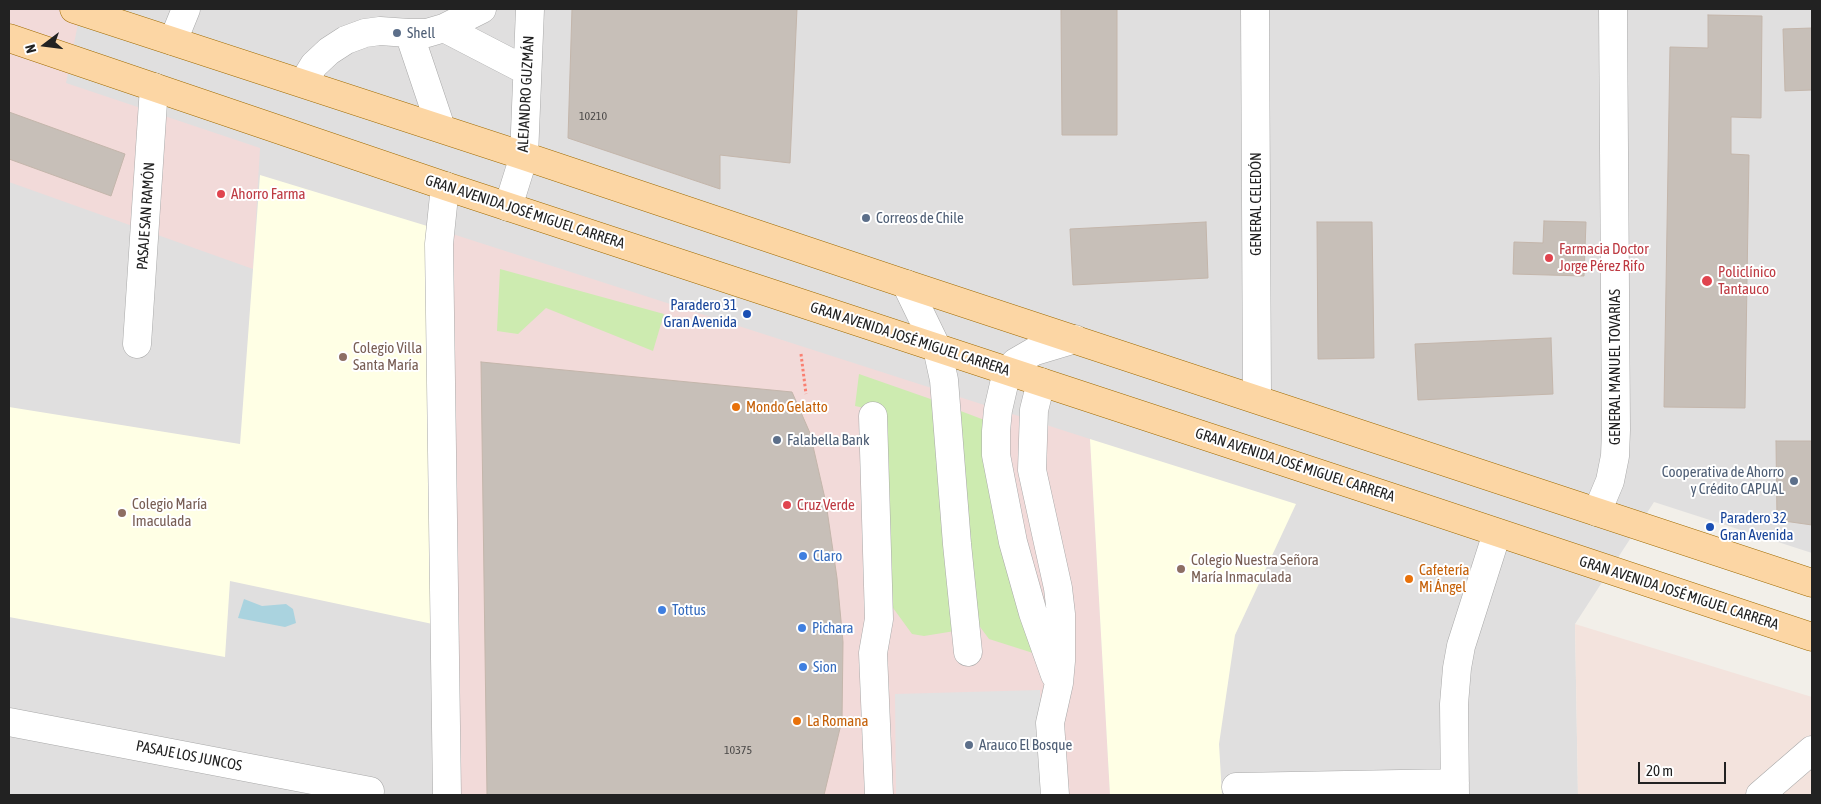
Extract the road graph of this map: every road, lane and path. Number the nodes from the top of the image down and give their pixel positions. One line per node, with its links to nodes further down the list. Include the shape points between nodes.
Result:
1 (74, 9): 10 (main road)
2 (186, 9): 10 (street)
3 (482, 9): 7 (street)
4 (530, 9): 11 (street, ALEJANDRO GUZMÁN)
5 (1255, 9): 26 (street, GENERAL CELEDÓN)
6 (1613, 9): 28 (street, GENERAL MANUEL TOVARIAS, via 1616,430 1610,481)
7 (444, 28): 8 (street); 11 (street)
8 (409, 34): 12 (street, via 380,31 346,40 314,65); 14 (street)
9 (9, 38): 13 (main road, GRAN AVENIDA JOSÉ MIGUEL CARRERA)
10 (173, 41): 12 (main road)
11 (527, 71): 15 (street, ALEJANDRO GUZMÁN)
12 (303, 83): 14 (main road)
13 (154, 87): 16 (main road, GRAN AVENIDA JOSÉ MIGUEL CARRERA); 20 (street, PASAJE SAN RAMÓN)
14 (441, 128): 15 (main road)
15 (524, 156): 17 (street, ALEJANDRO GUZMÁN); 18 (main road)
16 (445, 186): 17 (main road, GRAN AVENIDA JOSÉ MIGUEL CARRERA); 39 (street, via 439,244)
17 (508, 207): 21 (main road, GRAN AVENIDA JOSÉ MIGUEL CARRERA)
18 (906, 284): 19 (main road); 21 (street)
19 (1075, 339): 23 (street, via 1035,351); 26 (main road)
20 (137, 344)
21 (937, 348): 23 (main road, GRAN AVENIDA JOSÉ MIGUEL CARRERA); 32 (street, via 944,380)
22 (801, 354): 25 (path)
23 (1007, 371): 24 (main road, GRAN AVENIDA JOSÉ MIGUEL CARRERA); 33 (street, via 998,410 996,454 1013,542 1036,622)
24 (1041, 382): 29 (main road, GRAN AVENIDA JOSÉ MIGUEL CARRERA); 33 (street, via 1034,410 1032,470 1058,588 1062,640)
25 (806, 394)
26 (1256, 399): 28 (main road)
27 (873, 416): 40 (street, via 879,619 873,653)
28 (1597, 512): 30 (main road)
29 (1497, 533): 31 (main road, GRAN AVENIDA JOSÉ MIGUEL CARRERA); 37 (street, via 1457,668)
30 (1812, 583)
31 (1812, 637)
32 (968, 652)
33 (1059, 683): 41 (street, via 1050,723)
34 (9, 722): 38 (street, PASAJE LOS JUNCOS)
35 (1812, 750): 42 (street)
36 (1236, 787): 37 (street)
37 (1455, 789)
38 (370, 791)
39 (447, 795)
40 (879, 795)
41 (1055, 795)
42 (1760, 795)

